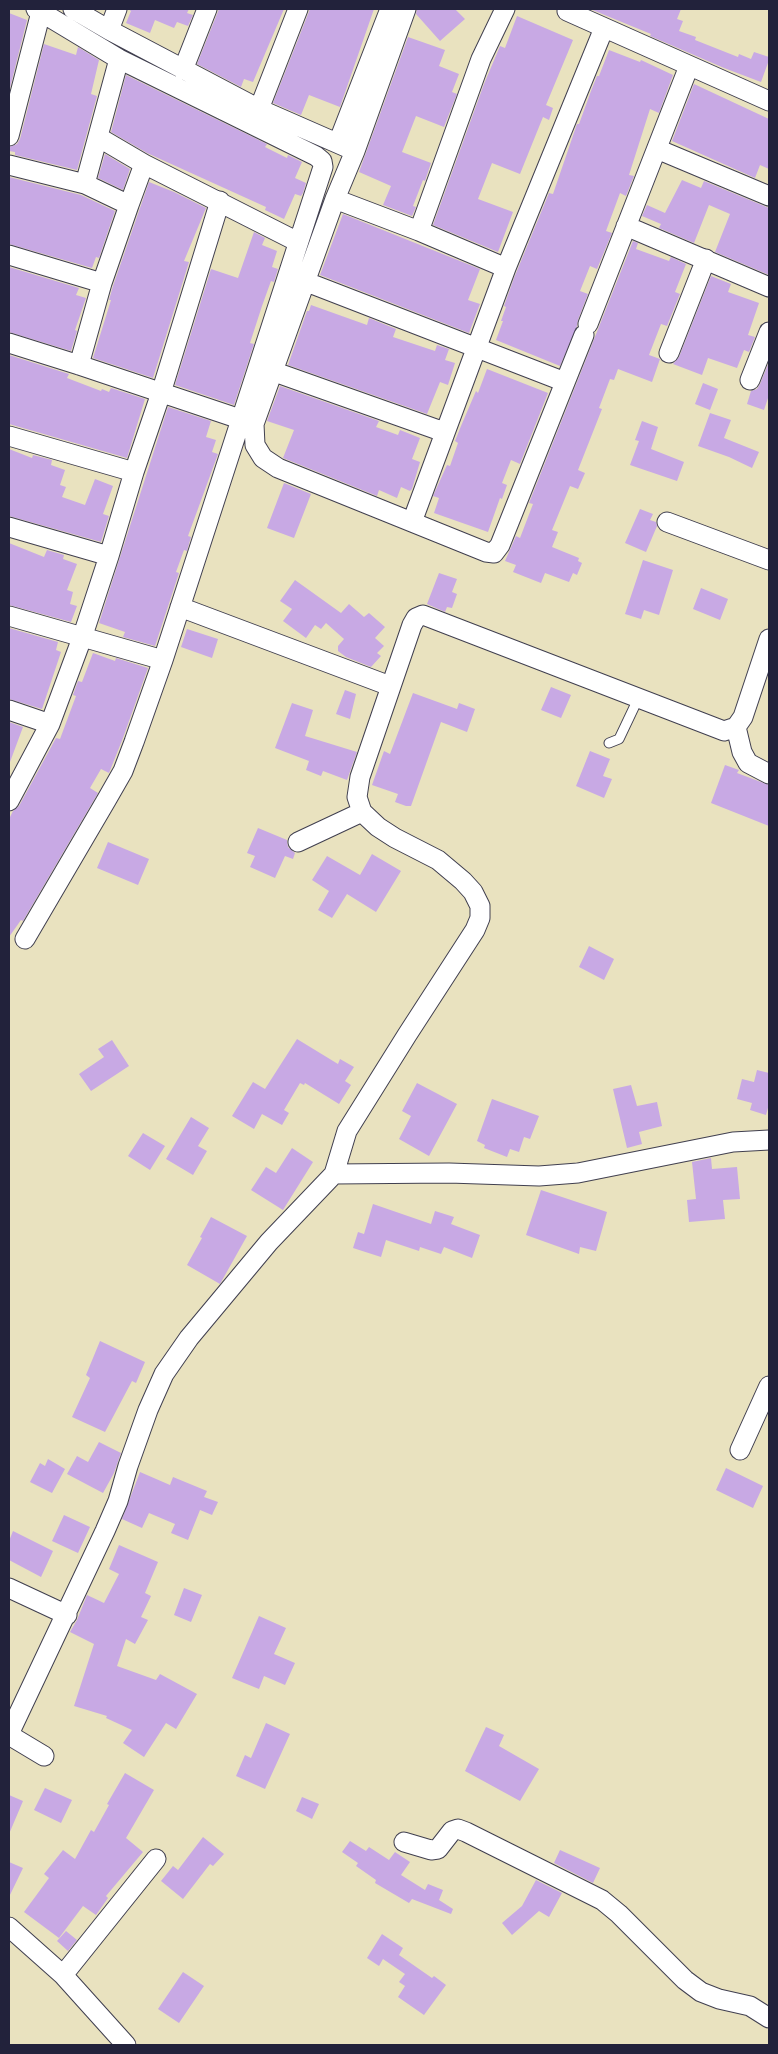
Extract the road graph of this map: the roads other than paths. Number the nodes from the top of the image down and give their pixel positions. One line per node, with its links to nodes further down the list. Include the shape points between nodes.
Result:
1 (73, 9): 11 (street)
2 (117, 9): 11 (street)
3 (207, 9): 14 (street)
4 (298, 9): 16 (street)
5 (390, 9): 19 (street)
6 (406, 9): 19 (street)
7 (505, 9): 29 (street, via 482,59)
8 (565, 9): 10 (street)
9 (38, 10): 12 (street); 17 (street)
10 (604, 28): 13 (street); 33 (street)
11 (108, 30): 14 (street)
12 (119, 59): 18 (street); 30 (street, via 322,161 323,167)
13 (689, 66): 15 (street); 20 (street)
14 (183, 70): 16 (street)
15 (769, 102)
16 (259, 109): 19 (street)
17 (9, 136)
18 (98, 137): 21 (street); 23 (street)
19 (346, 147): 25 (street)
20 (657, 149): 24 (street); 28 (street)
21 (144, 164): 26 (street); 27 (street)
22 (9, 165): 23 (street)
23 (85, 184): 27 (street)
24 (769, 196)
25 (335, 198): 29 (street); 34 (street)
26 (220, 200): 30 (street); 45 (street)
27 (129, 206): 35 (street)
28 (626, 226): 32 (street); 44 (street)
29 (419, 231): 33 (street)
30 (298, 242): 46 (street)
31 (9, 255): 35 (street)
32 (706, 259): 36 (street); 40 (street)
33 (506, 268): 39 (street)
34 (304, 281): 39 (street); 42 (street)
35 (102, 283): 41 (street)
36 (769, 287)
37 (769, 332): 43 (street)
38 (9, 343): 41 (street)
39 (477, 348): 44 (street); 47 (street)
40 (669, 352)
41 (79, 365): 45 (street)
42 (272, 372): 47 (street); 50 (street, via 254,424 255,445 263,458 278,468)
43 (750, 380)
44 (565, 382): 50 (street, via 496,551 491,554)
45 (161, 393): 46 (street); 49 (street)
46 (240, 419): 55 (street)
47 (444, 432): 50 (street)
48 (9, 436): 49 (street)
49 (134, 472): 53 (street)
50 (412, 522)
51 (667, 522): 54 (street)
52 (9, 527): 53 (street)
53 (109, 556): 57 (street)
54 (769, 560)
55 (180, 607): 59 (street); 60 (street)
56 (9, 616): 57 (street)
57 (82, 638): 59 (street); 63 (street)
58 (769, 639): 64 (street, via 743,717)
59 (163, 660): 70 (street, via 122,771)
60 (390, 686): 61 (street, via 412,625 423,615); 68 (street, via 360,777 357,797)
61 (638, 699): 64 (street, via 718,730); 65 (lane, via 619,739)
62 (9, 710): 63 (street)
63 (50, 724): 67 (street)
64 (736, 727): 66 (street, via 748,764)
65 (609, 743)
66 (769, 774)
67 (10, 798)
68 (362, 812): 69 (street); 72 (street, via 384,830 438,860 463,881 473,892 480,912 475,930 347,1131)
69 (298, 842)
70 (26, 939)
71 (769, 1140): 72 (street, via 733,1142 578,1173 539,1176)
72 (334, 1174): 76 (street, via 269,1242 189,1338 164,1374 148,1410 118,1501)
73 (769, 1386): 74 (street)
74 (740, 1450)
75 (9, 1588): 76 (street)
76 (67, 1615): 77 (street)
77 (9, 1735): 78 (street)
78 (44, 1756)
79 (404, 1842): 83 (street, via 438,1849 452,1830 466,1832 602,1900 701,1992 750,2006)
80 (156, 1860): 82 (street)
81 (9, 1927): 82 (street)
82 (63, 1975): 84 (street)
83 (769, 2018)
84 (126, 2045)

